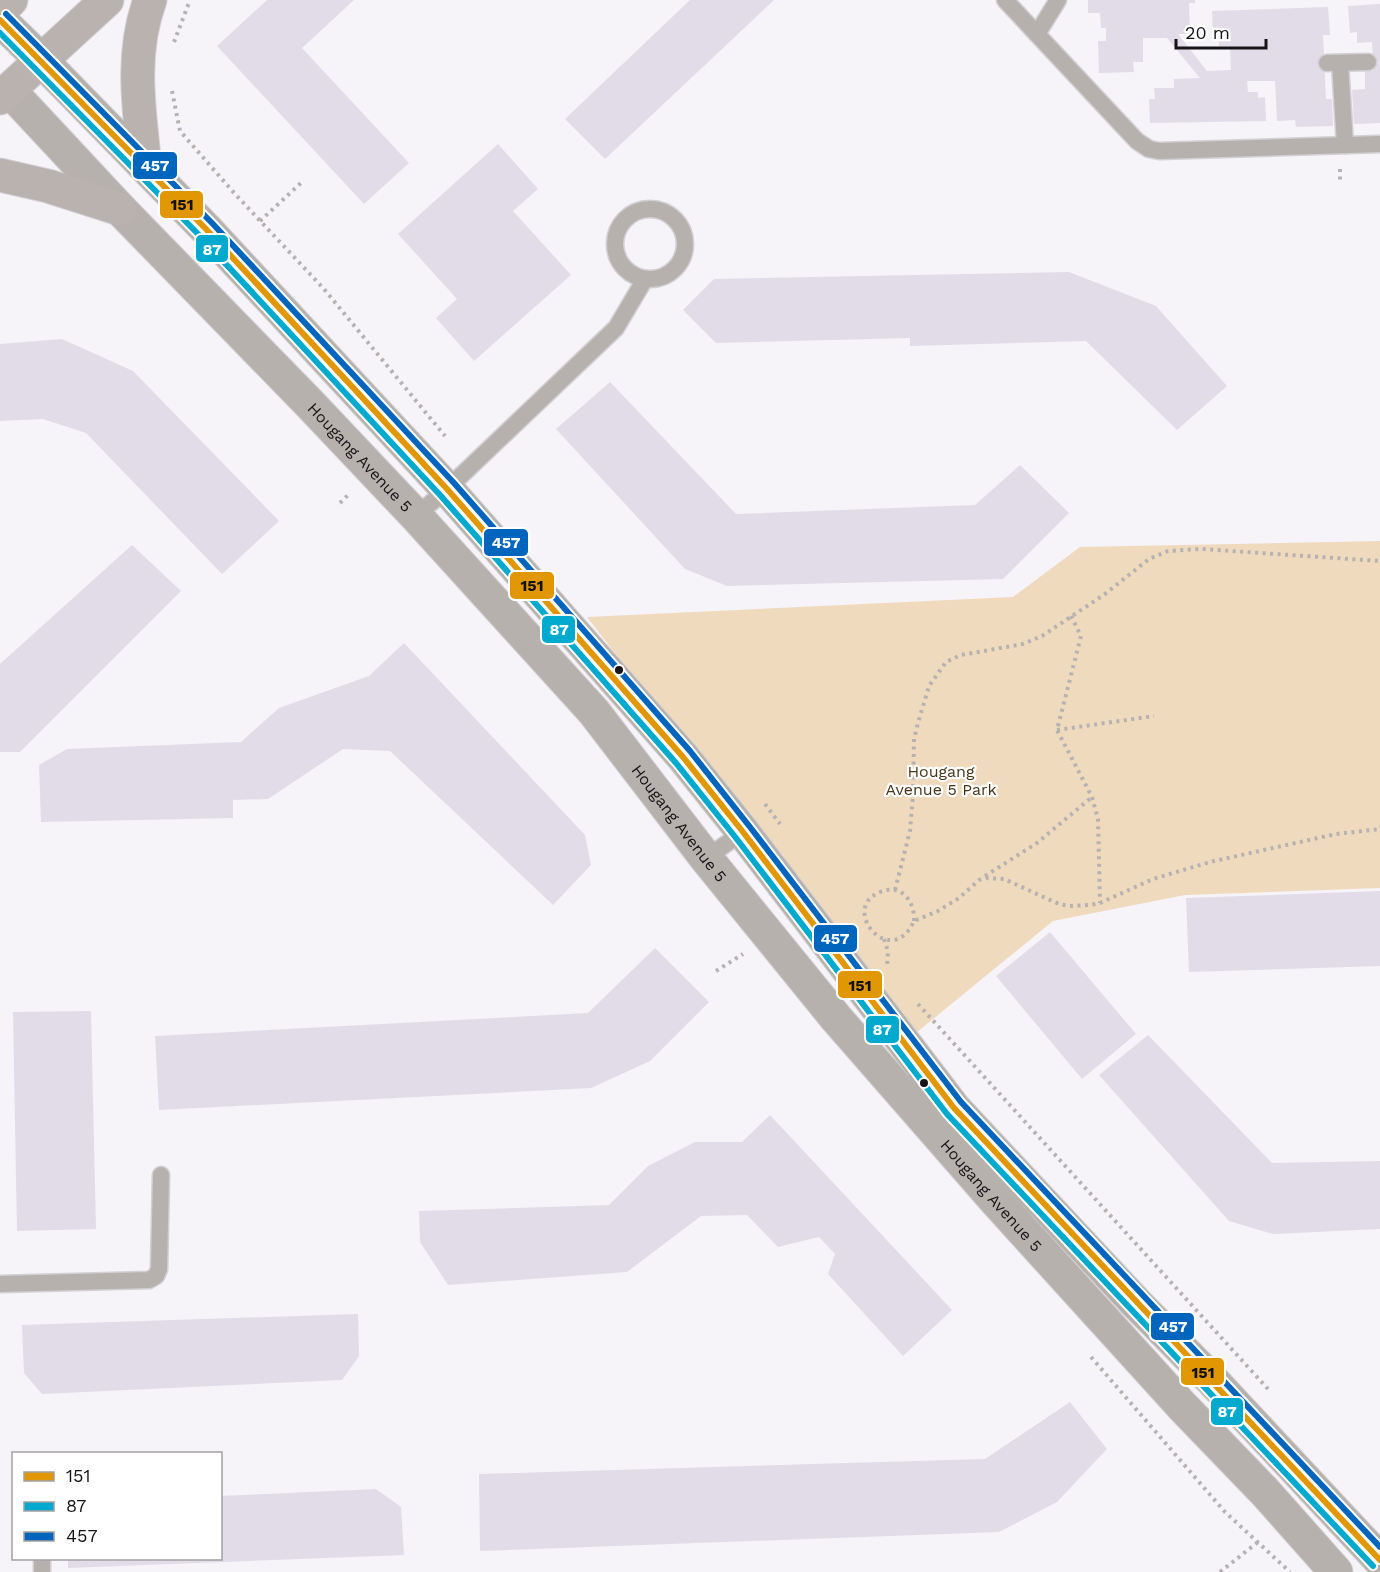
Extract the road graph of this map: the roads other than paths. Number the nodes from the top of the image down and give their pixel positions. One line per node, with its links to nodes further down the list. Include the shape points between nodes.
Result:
1 (11, 0): 6 (main road)
2 (107, 0): 9 (main road)
3 (150, 0): 14 (main road, via 138,44)
4 (1005, 0): 8 (lane)
5 (1058, 0): 8 (lane)
6 (0, 11)
7 (0, 20): 9 (street, Hougang Avenue 5)
8 (1037, 34): 13 (lane, via 1137,141 1149,149)
9 (42, 62): 11 (main road); 14 (street, Hougang Avenue 5)
10 (1368, 62): 13 (lane, via 1333,63)
11 (3, 90): 16 (street, Hougang Avenue 5)
12 (1380, 144): 13 (lane)
13 (1345, 145)
14 (145, 166): 18 (street, Hougang Avenue 5)
15 (0, 175): 16 (main road)
16 (120, 209): 19 (street, Hougang Avenue 5)
17 (645, 279): 17 (lane, via 624,269 617,259 614,237 626,217 646,208 659,209 678,222 686,244 677,267 657,279); 18 (lane, via 616,328)
18 (447, 489): 19 (lane); 20 (street, Hougang Avenue 5, via 683,757)
19 (416, 516): 21 (street, Hougang Avenue 5, via 594,712)
20 (743, 832): 21 (lane); 24 (street, Hougang Avenue 5, via 954,1108)
21 (706, 858): 25 (street, Hougang Avenue 5, via 836,1018)
22 (161, 1175): 23 (lane, via 160,1256 156,1276 149,1280)
23 (0, 1284)
24 (1212, 1380): 25 (lane); 26 (street, Hougang Avenue 5)
25 (1182, 1406): 27 (street, Hougang Avenue 5)
26 (1284, 1457): 27 (lane); 27 (lane); 28 (street, Hougang Avenue 5)
27 (1256, 1482): 29 (street, Hougang Avenue 5)
28 (1380, 1560)
29 (1336, 1572)

